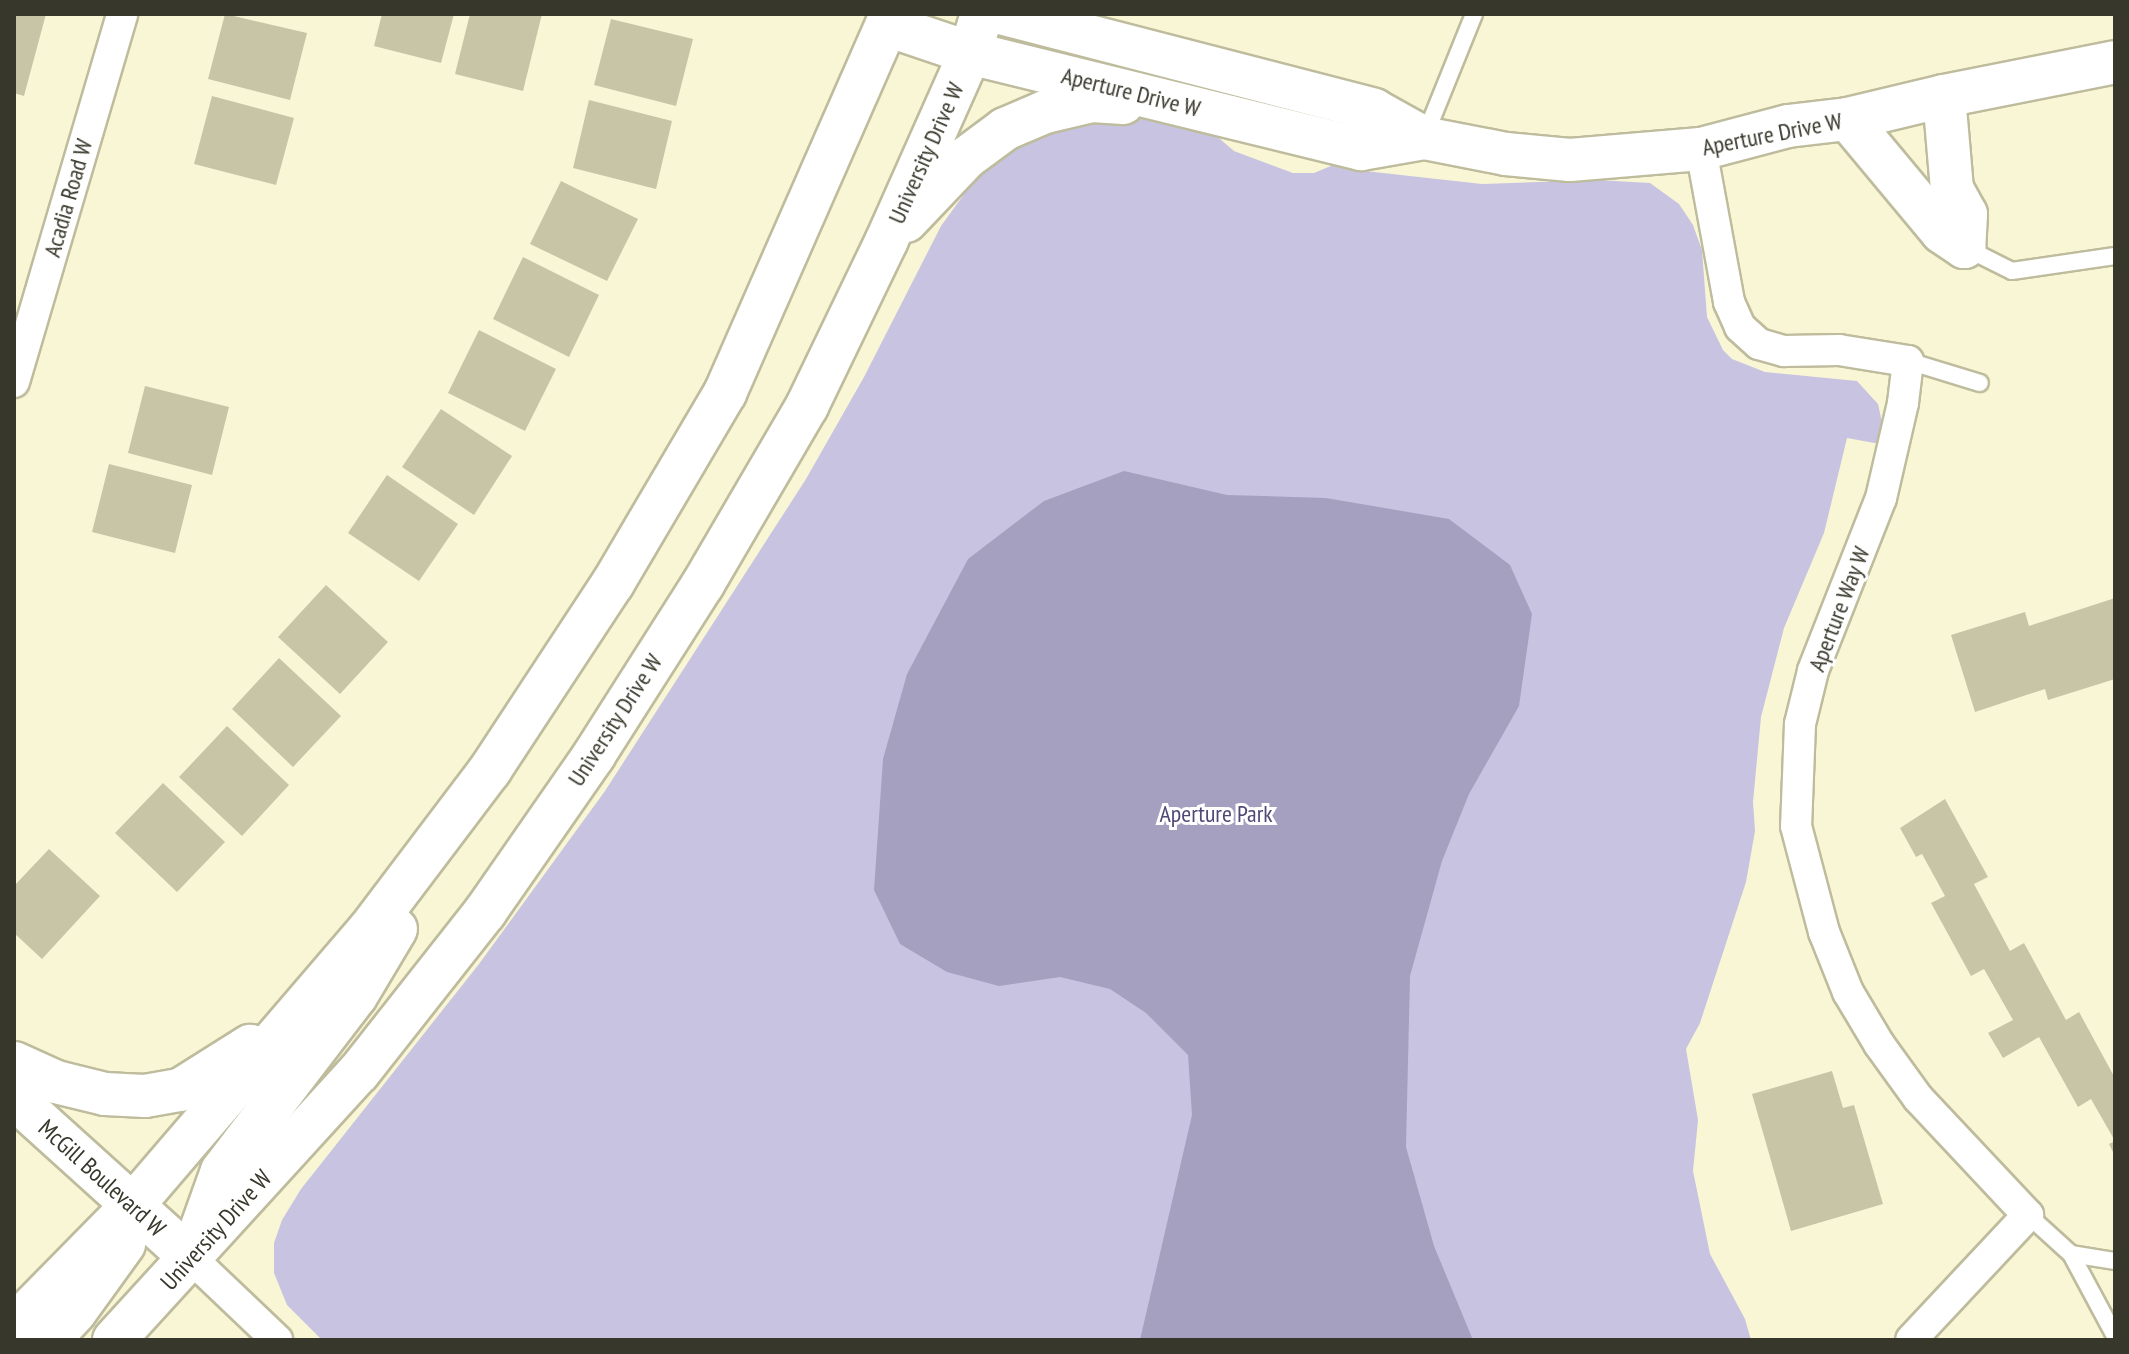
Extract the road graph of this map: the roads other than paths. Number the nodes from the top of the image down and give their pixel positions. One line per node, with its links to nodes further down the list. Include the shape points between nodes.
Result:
1 (122, 14): 18 (street, Acadia Road W)
2 (1004, 14): 7 (main road, Aperture Drive W)
3 (1103, 14): 7 (main road)
4 (1474, 14): 12 (lane)
5 (889, 19): 6 (main road, Aperture Drive W); 20 (main road, via 725,393 613,583)
6 (971, 27): 10 (main road, Aperture Drive W); 14 (main road, University Drive W)
7 (1190, 62): 12 (main road, Aperture Drive W, via 1374,110)
8 (2115, 62): 9 (main road, Aperture Drive W)
9 (1944, 96): 11 (main road, Aperture Drive W); 15 (main road, via 1952,189 1966,214)
10 (1190, 107): 12 (main road, Aperture Drive W, via 1361,149); 14 (main road, via 1092,101 1005,129 966,158)
11 (1848, 119): 13 (main road, Aperture Drive W, via 1788,126); 15 (main road, via 1942,232)
12 (1424, 138): 13 (main road, Aperture Drive W, via 1570,160)
13 (1701, 149): 17 (street, via 1729,302 1740,327 1759,344 1784,351 1839,350)
14 (886, 242): 27 (main road, University Drive W, via 807,406 594,755 485,912 359,1072)
15 (1964, 247): 16 (lane, via 2012,271)
16 (2115, 256)
17 (1908, 361): 19 (lane); 25 (street, Aperture Way W, via 1881,498 1829,624 1800,724 1796,826 1824,932 1848,992 1879,1044 1918,1098)
18 (14, 382)
19 (1980, 383)
20 (490, 770): 21 (main road, via 369,930); 27 (main road, via 356,996 222,1171)
21 (303, 1007): 22 (main road, via 180,1090 145,1096 105,1094 56,1082); 24 (main road)
22 (14, 1063)
23 (14, 1098): 24 (main road, McGill Boulevard W)
24 (133, 1205): 27 (main road, McGill Boulevard W); 29 (main road); 31 (main road, via 130,1236)
25 (2028, 1215): 26 (lane); 34 (street)
26 (2071, 1254): 28 (lane); 30 (lane)
27 (191, 1258): 32 (main road, University Drive W); 33 (street)
28 (2115, 1261)
29 (14, 1326)
30 (2115, 1336)
31 (49, 1340)
32 (114, 1340)
33 (277, 1340)
34 (1911, 1340)

